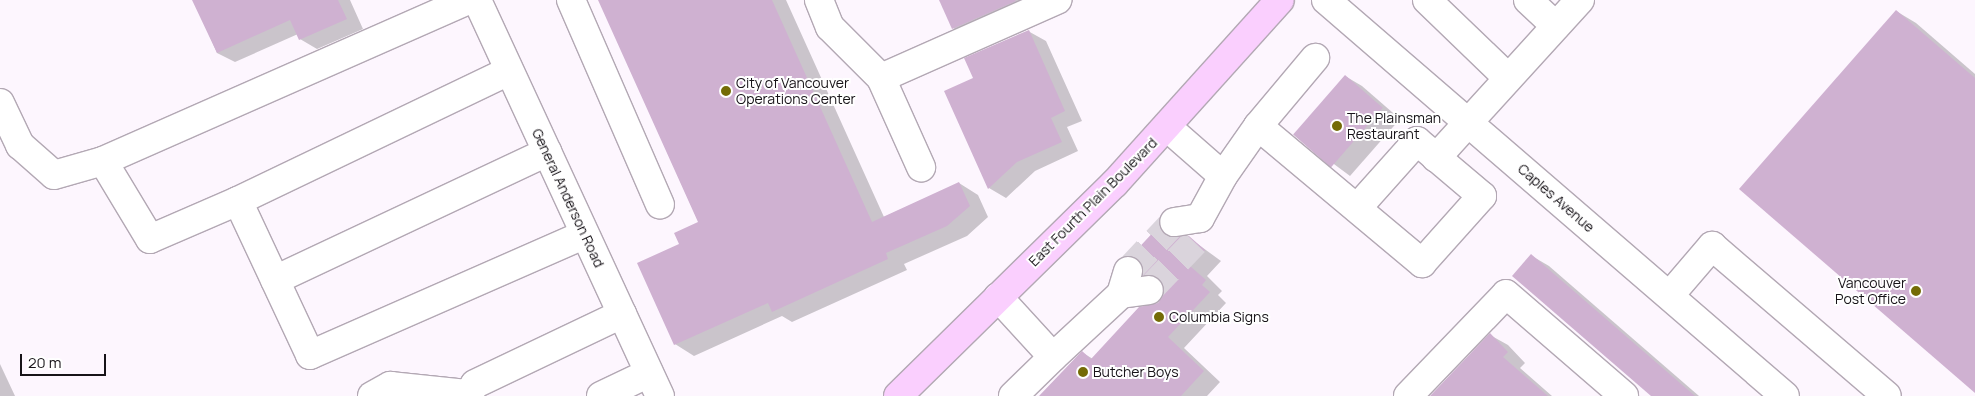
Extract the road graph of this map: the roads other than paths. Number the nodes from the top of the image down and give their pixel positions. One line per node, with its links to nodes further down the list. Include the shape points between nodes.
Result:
1 (468, 0): 22 (street)
2 (477, 0): 13 (street, General Anderson Road)
3 (571, 0): 26 (street)
4 (819, 0): 14 (street, via 830,27)
5 (1057, 0): 14 (street)
6 (1280, 0): 19 (main road, East Fourth Plain Boulevard)
7 (1326, 0): 17 (street, Caples Avenue)
8 (1427, 0): 15 (street)
9 (1528, 0): 11 (street)
10 (1580, 0): 11 (street)
11 (1556, 26): 15 (street)
12 (1316, 58): 18 (street)
13 (510, 71): 20 (street, General Anderson Road); 25 (street)
14 (881, 78): 23 (street)
15 (1508, 78): 17 (street)
16 (0, 103): 22 (street, via 20,144 54,175)
17 (1468, 123): 21 (street); 32 (street, Caples Avenue)
18 (1258, 126): 24 (street); 27 (street)
19 (1167, 127): 24 (street); 33 (main road, East Fourth Plain Boulevard)
20 (547, 152): 29 (street, General Anderson Road); 30 (street)
21 (1436, 158): 27 (street, via 1417,142); 27 (street, via 1482,196 1422,263)
22 (103, 161): 25 (street, via 150,239)
23 (921, 167)
24 (1222, 176): 28 (street)
25 (238, 201): 30 (street)
26 (660, 206)
27 (1357, 208)
28 (1190, 227)
29 (585, 234): 30 (street, via 310,354); 34 (street, General Anderson Road)
30 (275, 280)
31 (1148, 290): 35 (street, via 1124,282)
32 (1670, 295): 44 (street, Caples Avenue); 45 (street, via 1712,246)
33 (998, 297): 35 (street); 38 (main road, East Fourth Plain Boulevard)
34 (622, 314): 36 (street, General Anderson Road); 37 (street, via 475,384)
35 (1053, 356): 41 (street)
36 (655, 384): 40 (street)
37 (467, 395): 39 (street, via 390,386)
38 (900, 395)
39 (372, 396)
40 (601, 396)
41 (1012, 396)
42 (1408, 396): 43 (street, via 1506,294)
43 (1624, 396)
44 (1785, 396)
45 (1887, 396)

